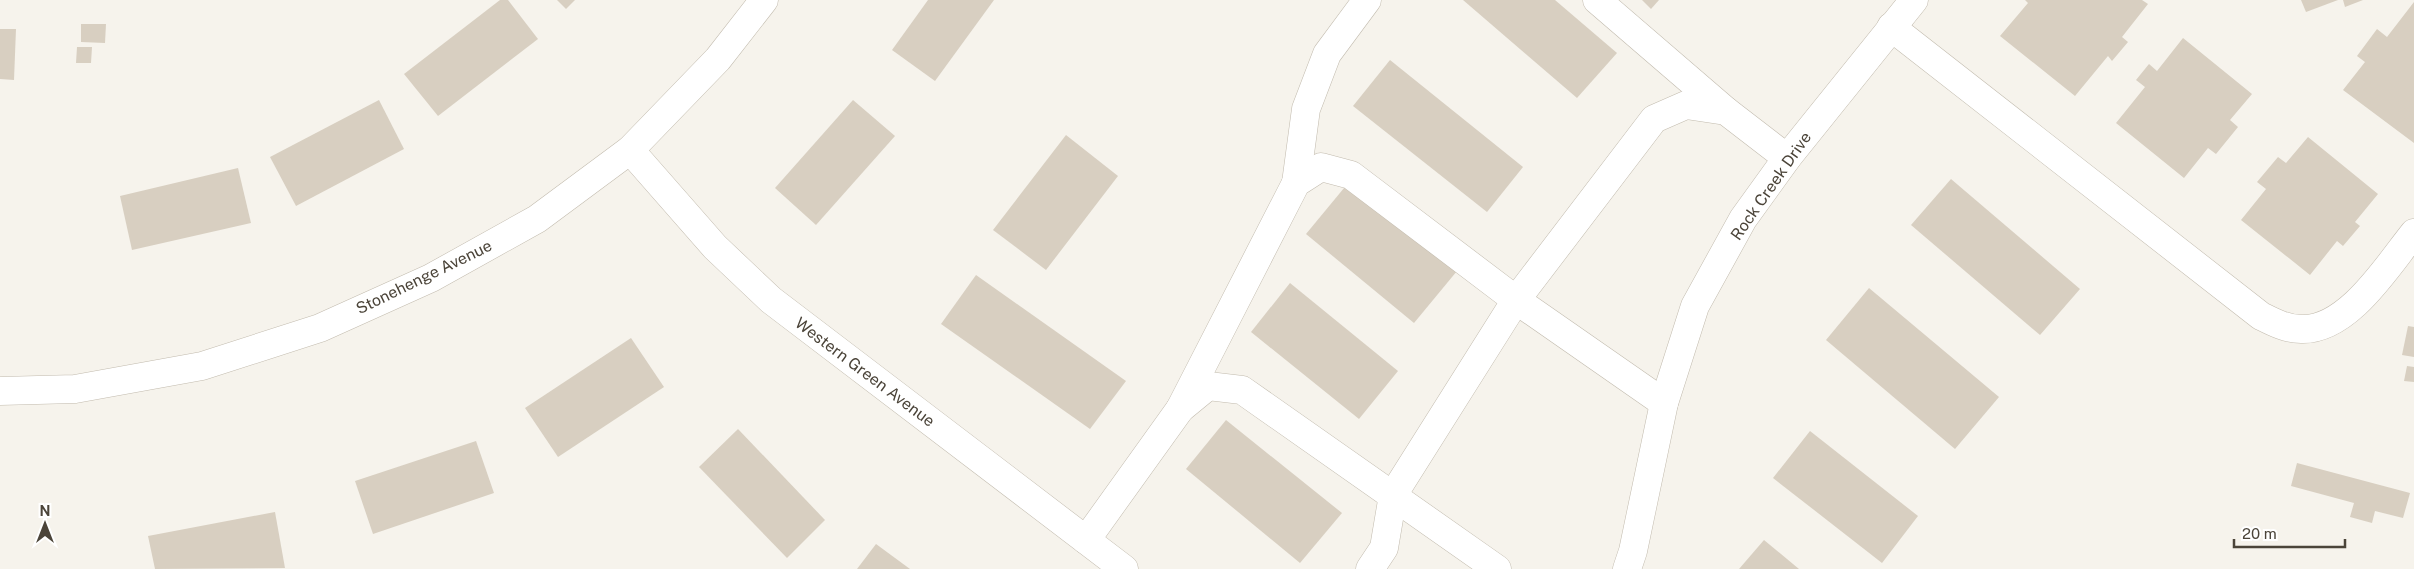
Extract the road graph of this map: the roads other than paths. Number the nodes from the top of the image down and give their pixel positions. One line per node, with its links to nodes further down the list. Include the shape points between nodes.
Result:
1 (764, 0): 6 (street, Stonehenge Avenue, via 718,60)
2 (1367, 0): 8 (street, via 1327,54 1306,109)
3 (1597, 0): 5 (street)
4 (1900, 10): 7 (street, Rock Creek Drive); 9 (street, via 2261,316 2281,326 2301,329 2322,326 2342,314 2363,297)
5 (1726, 112): 7 (street); 10 (street, via 1686,105 1654,119)
6 (630, 150): 11 (street, Stonehenge Avenue, via 537,219 431,278 320,328 202,366 75,389); 15 (street, Western Green Avenue, via 710,241 771,300)
7 (1787, 158): 12 (street, Rock Creek Drive, via 1743,219 1694,306)
8 (1296, 183): 10 (street, via 1321,166 1350,174); 13 (street)
9 (2414, 233)
10 (1516, 300): 12 (street); 14 (street)
11 (0, 391)
12 (1664, 404): 19 (street, Rock Creek Drive, via 1634,551)
13 (1180, 409): 14 (street, via 1208,386 1242,390); 15 (street)
14 (1393, 495): 17 (street, via 1384,548); 18 (street)
15 (1086, 540): 16 (street, Western Green Avenue)
16 (1124, 569)
17 (1370, 569)
18 (1498, 569)
19 (1627, 569)

